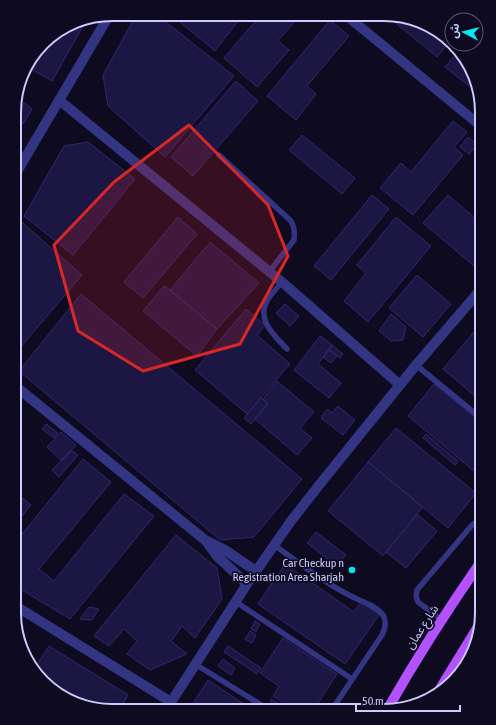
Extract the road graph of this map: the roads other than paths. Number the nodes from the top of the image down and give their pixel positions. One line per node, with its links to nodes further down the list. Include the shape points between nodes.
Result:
1 (106, 21): 3 (street)
2 (353, 21): 4 (street)
3 (59, 100): 6 (street); 7 (street)
4 (475, 121)
5 (219, 156): 7 (lane, via 293,225 294,240)
6 (21, 165)
7 (270, 272): 8 (street)
8 (282, 282): 10 (lane, via 268,300 264,311 269,329); 12 (street)
9 (475, 297): 11 (street)
10 (288, 349)
11 (416, 364): 12 (street); 14 (lane)
12 (400, 385): 17 (street)
13 (21, 391): 16 (street)
14 (475, 413)
15 (475, 523): 23 (lane, via 417,590 418,602)
16 (205, 540): 19 (street, via 231,553); 20 (street)
17 (274, 545): 19 (street); 26 (lane, via 325,581 372,606 385,620 384,631)
18 (475, 570): 23 (main road, شارع عمان)
19 (256, 571): 20 (street)
20 (247, 584): 21 (street)
21 (236, 602): 25 (street); 26 (lane)
22 (21, 610): 29 (street)
23 (442, 620): 28 (main road, شارع عمان)
24 (472, 636): 27 (main road)
25 (195, 664): 30 (street); 31 (lane)
26 (352, 679): 32 (lane)
27 (445, 680)
28 (391, 703)
29 (166, 704)
30 (170, 704)
31 (260, 704)
32 (336, 704)

